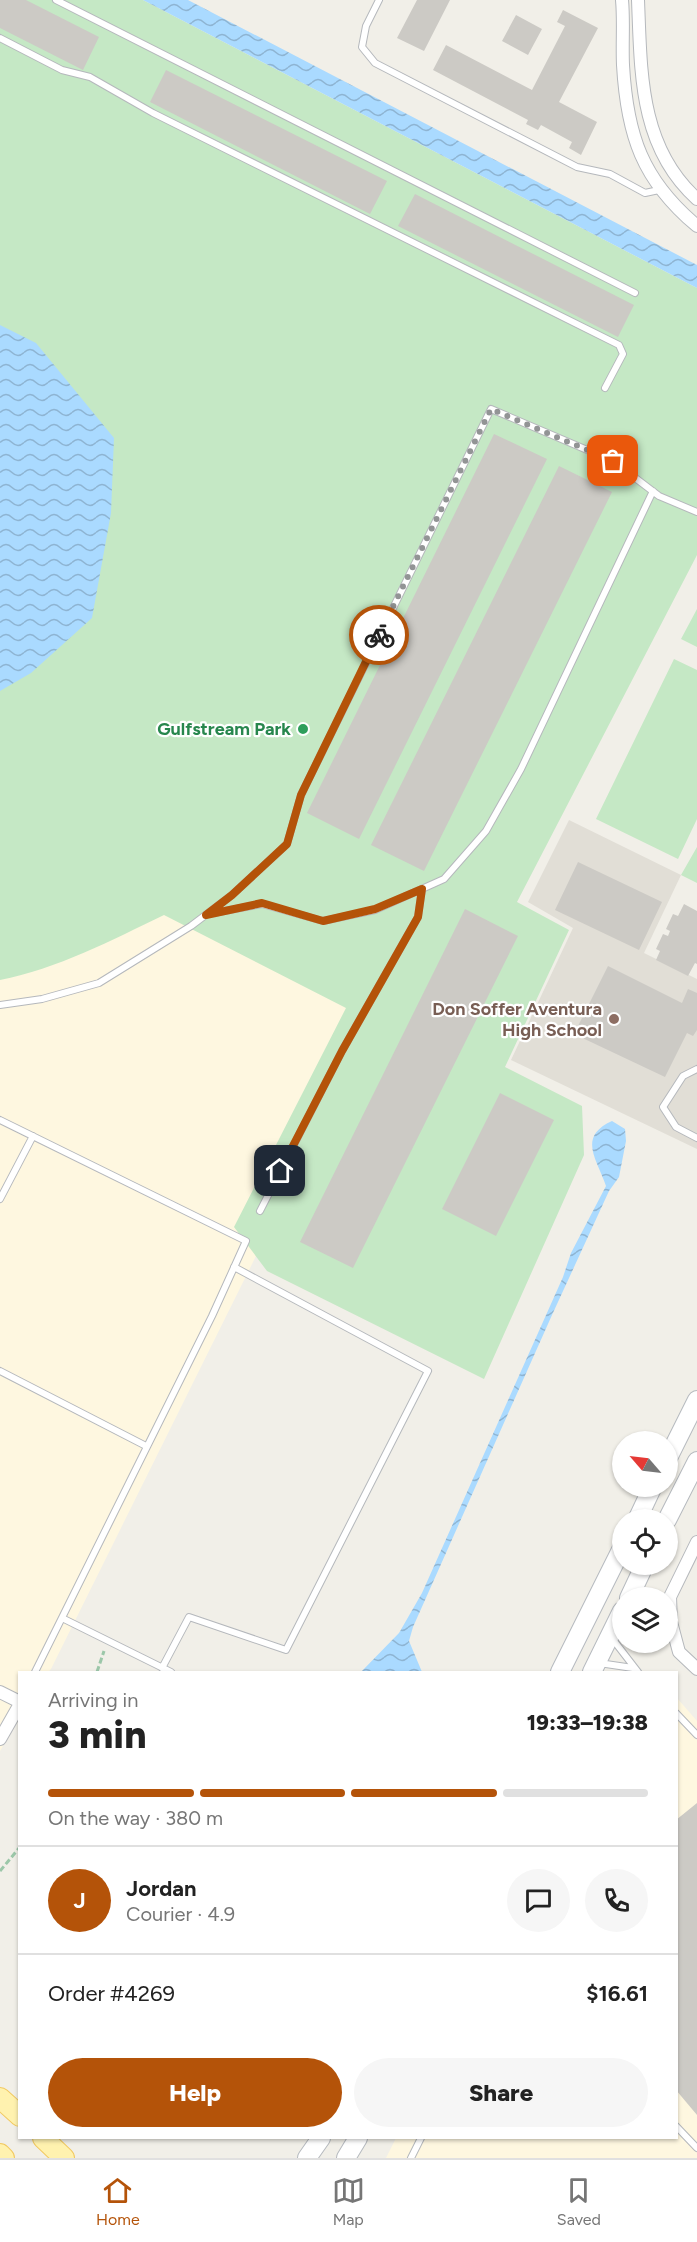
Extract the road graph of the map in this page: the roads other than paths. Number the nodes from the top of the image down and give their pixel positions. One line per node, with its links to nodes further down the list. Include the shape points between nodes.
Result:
1 (56, 0): 9 (lane)
2 (379, 0): 6 (lane, via 366,26 362,47 375,63 576,167 610,174 645,193)
3 (622, 4): 4 (street); 6 (street, via 623,65 631,128)
4 (638, 4): 7 (street, via 642,89 653,134 667,165)
5 (0, 38): 10 (lane, via 62,70 90,77 164,118 619,345 622,354)
6 (659, 190): 8 (street)
7 (697, 199)
8 (697, 226)
9 (635, 293)
10 (605, 388)
11 (653, 491): 12 (lane); 13 (lane, via 521,769 486,831 444,879); 14 (lane, via 613,461 491,409 301,795 287,844)
12 (697, 512)
13 (422, 889): 14 (lane, via 375,909 323,921 262,903); 21 (lane, via 418,917 342,1051)
14 (206, 915): 15 (lane, via 99,983 42,999)
15 (0, 1005)
16 (697, 1069): 19 (lane, via 683,1076 663,1107 676,1127)
17 (0, 1120): 18 (lane)
18 (33, 1136): 20 (lane); 22 (lane, via 246,1241)
19 (697, 1138)
20 (0, 1199)
21 (260, 1211)
22 (234, 1267): 26 (lane); 34 (lane, via 428,1371 286,1650 189,1617)
23 (0, 1371): 26 (lane)
24 (697, 1400): 25 (street)
25 (678, 1438)
26 (146, 1446): 31 (lane)
27 (697, 1461): 28 (street)
28 (673, 1509)
29 (697, 1542): 36 (street, via 670,1597 670,1622 679,1652)
30 (612, 1568): 40 (street)
31 (62, 1618): 34 (lane); 38 (lane)
32 (612, 1632): 33 (street)
33 (610, 1636): 35 (street); 37 (lane)
34 (162, 1668): 39 (lane)
35 (594, 1668): 37 (lane)
36 (697, 1669)
37 (636, 1670)
38 (36, 1671)
39 (169, 1671)
40 (560, 1671)
41 (0, 1692): 42 (street)
42 (18, 1702)
43 (18, 1706): 46 (street)
44 (678, 1715): 45 (lane)
45 (697, 1735)
46 (0, 1738)
47 (0, 2098): 48 (main road)
48 (18, 2114)
49 (678, 2128): 54 (lane)
50 (44, 2139): 57 (main road)
51 (320, 2139): 58 (street)
52 (357, 2139): 59 (street)
53 (420, 2139): 60 (lane)
54 (697, 2148)
55 (0, 2154): 56 (main road)
56 (4, 2158)
57 (64, 2158)
58 (307, 2158)
59 (346, 2158)
60 (411, 2158)

